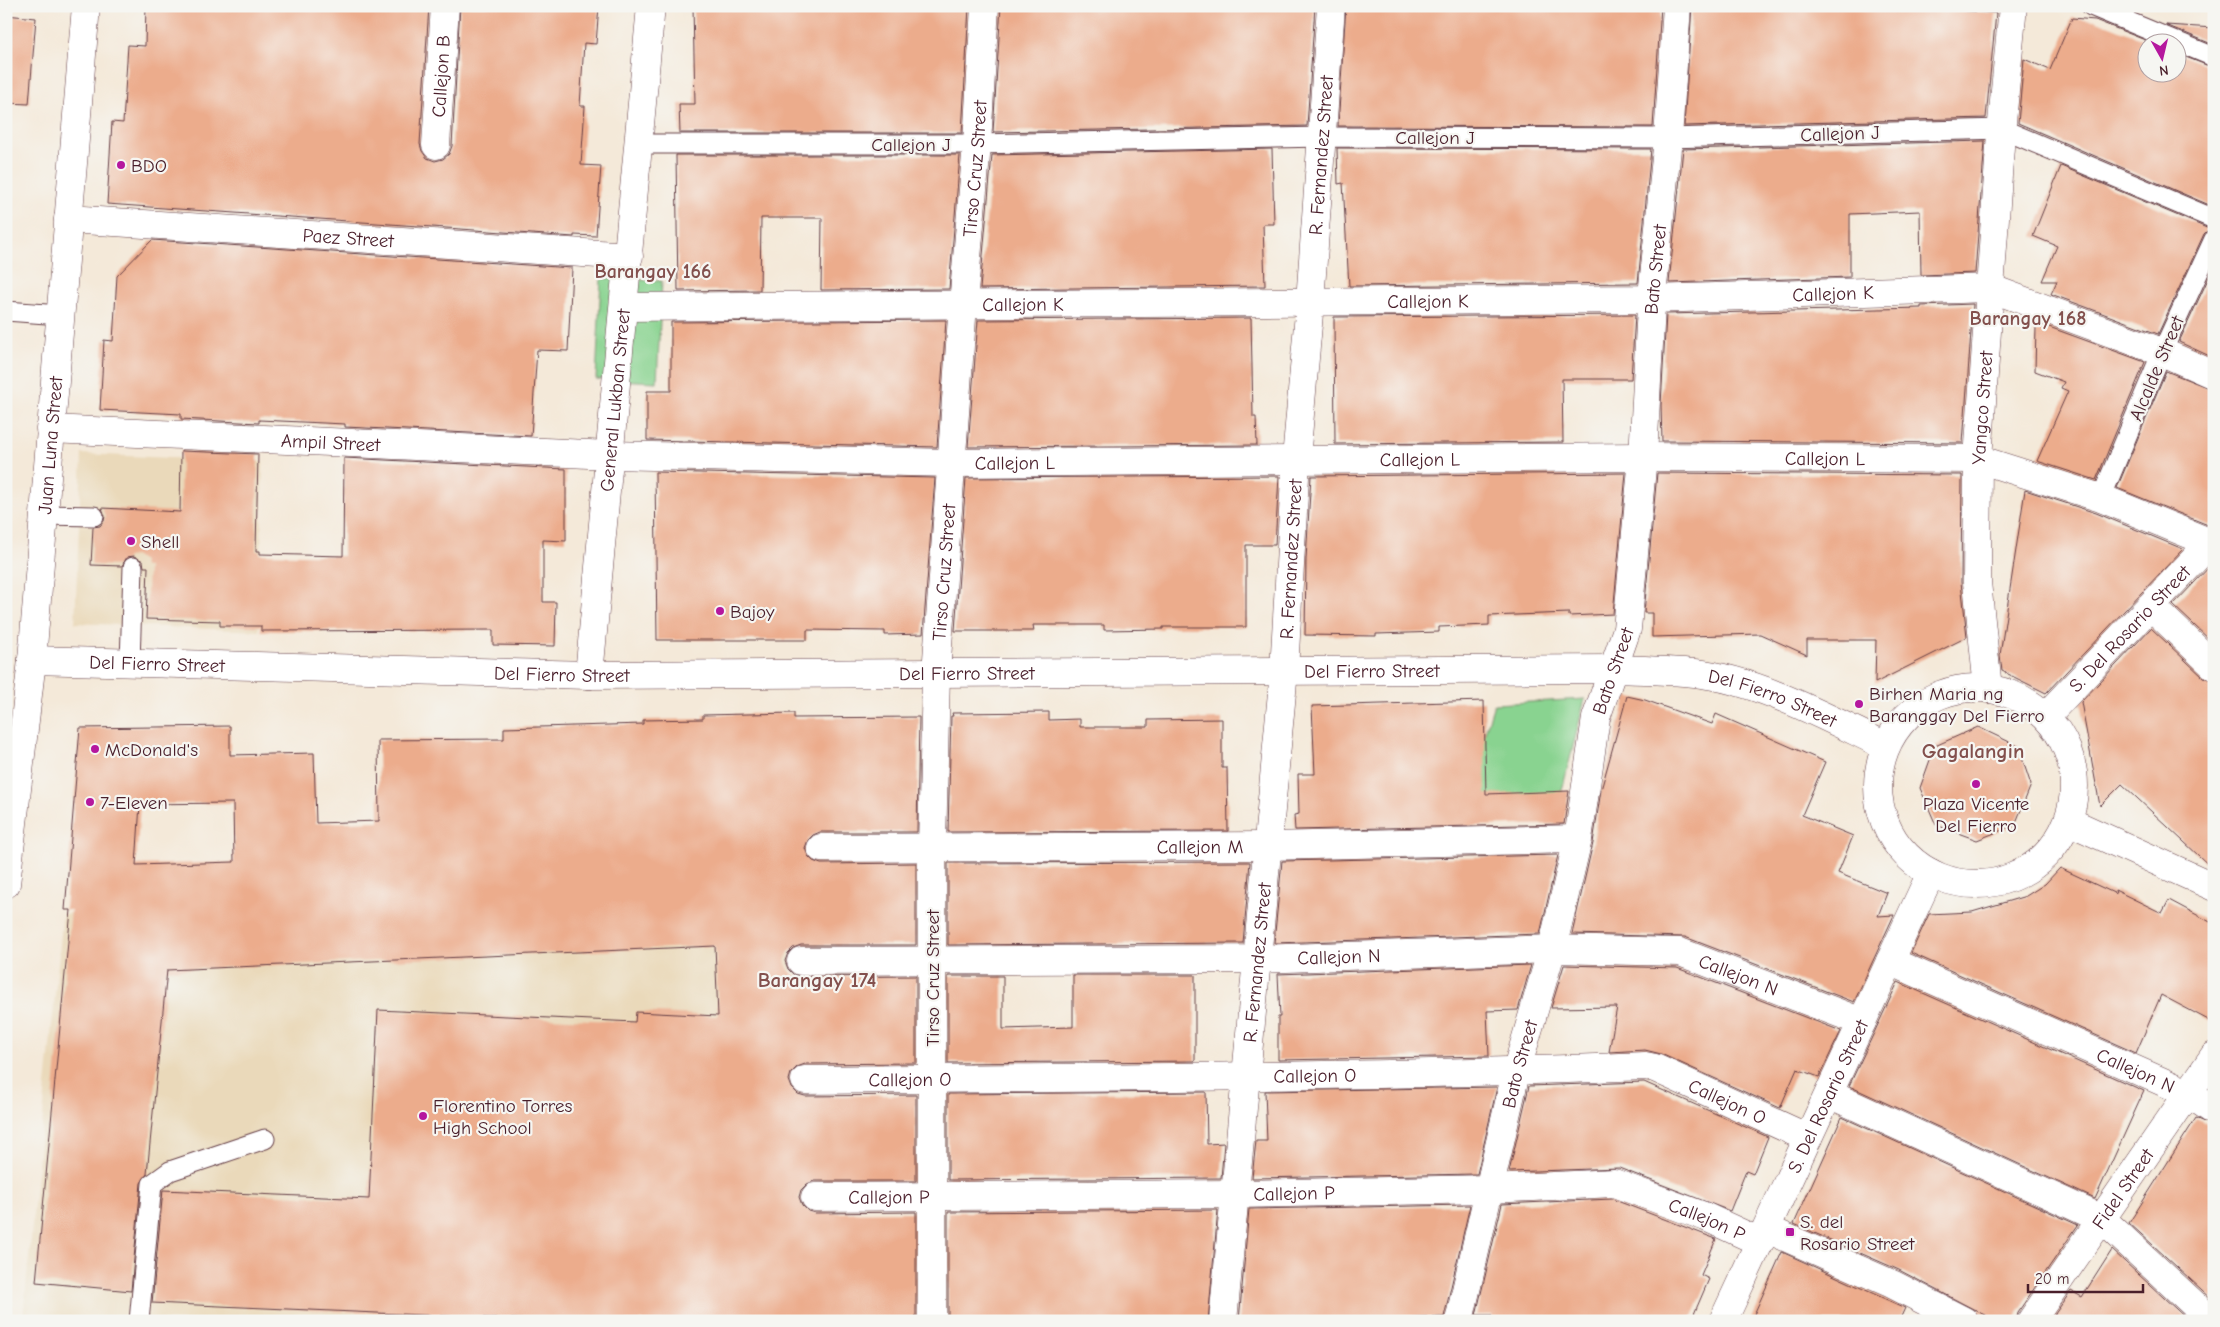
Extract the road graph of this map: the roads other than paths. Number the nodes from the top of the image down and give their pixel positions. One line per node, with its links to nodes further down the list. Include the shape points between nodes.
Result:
1 (86, 6): 16 (street, Juan Luna Street)
2 (445, 6): 15 (street, Callejon B)
3 (651, 6): 13 (street, General Lukban Street)
4 (985, 6): 14 (street, Tirso Cruz Street)
5 (1331, 6): 11 (street, R. Fernandez Street)
6 (1677, 6): 12 (street, Bato Street)
7 (2013, 6): 10 (street, Yangco Street)
8 (2091, 6): 9 (lane)
9 (2214, 56)
10 (2002, 129): 12 (lane, Callejon J); 17 (lane, Callejon J); 20 (street, Yangco Street)
11 (1321, 137): 12 (lane, Callejon J); 14 (lane, Callejon J); 22 (street, R. Fernandez Street)
12 (1668, 138): 21 (street, Bato Street)
13 (639, 144): 14 (lane, Callejon J); 19 (street, General Lukban Street)
14 (977, 144): 23 (street, Tirso Cruz Street)
15 (436, 145)
16 (68, 219): 19 (street, Paez Street); 26 (street, Juan Luna Street)
17 (2214, 219)
18 (2214, 239): 27 (lane, Alcalde Street)
19 (629, 256): 24 (street, General Lukban Street)
20 (1990, 288): 21 (street, Callejon K); 27 (street, Callejon K); 33 (street, Yangco Street)
21 (1652, 299): 22 (street, Callejon K); 31 (street, Bato Street)
22 (1310, 302): 23 (street, Callejon K); 32 (street, R. Fernandez Street)
23 (962, 304): 24 (street, Callejon K); 34 (street, Tirso Cruz Street)
24 (624, 307): 30 (street, General Lukban Street)
25 (6, 311): 26 (lane)
26 (60, 315): 29 (street, Juan Luna Street)
27 (2162, 352): 28 (street, Callejon K); 35 (lane, Alcalde Street)
28 (2214, 376)
29 (50, 429): 30 (street, Ampil Street); 36 (street, Juan Luna Street)
30 (610, 455): 34 (street, Callejon L); 47 (street, General Lukban Street)
31 (1643, 457): 32 (street, Callejon L); 33 (street, Callejon L); 44 (street, Bato Street, via 1627,629)
32 (1296, 459): 34 (street, Callejon L); 45 (street, R. Fernandez Street)
33 (1978, 459): 35 (street, Callejon L); 48 (street, Yangco Street, via 1977,582)
34 (952, 462): 46 (street, Tirso Cruz Street)
35 (2100, 498): 38 (street, Callejon L)
36 (43, 514): 37 (lane); 41 (street, Juan Luna Street)
37 (94, 516)
38 (2213, 543): 40 (street, S. Del Rosario Street)
39 (133, 567): 42 (lane)
40 (2151, 606): 43 (street); 49 (street, S. Del Rosario Street)
41 (32, 660): 42 (street, Del Fierro Street); 51 (street, Juan Luna Street)
42 (130, 663): 47 (street, Del Fierro Street)
43 (2214, 666)
44 (1615, 669): 45 (street, Del Fierro Street); 50 (street, Del Fierro Street, via 1696,673 1750,686 1811,710); 53 (street, Bato Street, via 1596,718)
45 (1284, 671): 46 (street, Del Fierro Street); 54 (street, R. Fernandez Street)
46 (936, 673): 47 (street, Del Fierro Street); 55 (street, Tirso Cruz Street)
47 (589, 675)
48 (1988, 689): 49 (street, via 2020,698); 50 (street, via 1957,690 1928,700 1904,720)
49 (2046, 716): 52 (street, via 2063,739 2073,766 2075,794)
50 (1886, 746): 57 (street, via 1878,781 1883,818 1902,850)
51 (13, 747): 58 (street, Juan Luna Street)
52 (2068, 821): 57 (street, via 2052,849 2026,870 1995,882 1962,883); 59 (street)
53 (1578, 839): 54 (street, Callejon M); 60 (street, Bato Street)
54 (1268, 846): 55 (street, Callejon M); 61 (street, R. Fernandez Street)
55 (932, 847): 56 (street, Callejon M); 62 (street, Tirso Cruz Street)
56 (821, 848)
57 (1930, 873): 64 (street, S. Del Rosario Street)
58 (6, 884)
59 (2214, 887)
60 (1552, 948): 61 (street, Callejon N); 65 (street, Callejon N, via 1680,952); 67 (street, Bato Street)
61 (1257, 958): 62 (street, Callejon N); 68 (street, R. Fernandez Street)
62 (933, 960): 63 (street, Callejon N); 69 (street, Tirso Cruz Street)
63 (801, 961)
64 (1890, 962): 65 (street, S. Del Rosario Street); 71 (street, Callejon N)
65 (1862, 1022): 72 (street, S. Del Rosario Street)
66 (2214, 1056): 71 (street, Fidel Street)
67 (1516, 1072): 68 (street, Callejon O); 74 (street, Callejon O, via 1655,1068); 76 (street, Bato Street)
68 (1246, 1077): 69 (street, Callejon O); 77 (street, R. Fernandez Street)
69 (931, 1079): 70 (street, Callejon O); 78 (street, Tirso Cruz Street)
70 (805, 1080)
71 (2188, 1093): 73 (street, Callejon N); 80 (street, Fidel Street)
72 (1829, 1094): 74 (street, S. Del Rosario Street); 80 (street)
73 (2214, 1111)
74 (1808, 1138): 81 (street, S. Del Rosario Street)
75 (265, 1139): 82 (lane, via 170,1171 152,1184)
76 (1490, 1188): 77 (street, Callejon P); 81 (street, Callejon P, via 1614,1183); 85 (street, Bato Street)
77 (1235, 1194): 78 (street, Callejon P); 84 (street, R. Fernandez Street)
78 (932, 1196): 79 (street, Callejon P); 83 (street, Tirso Cruz Street)
79 (815, 1197)
80 (2102, 1219): 88 (street, Fidel Street); 89 (street)
81 (1764, 1235): 86 (street, S. Del Rosario Street); 87 (street, Callejon P, via 1892,1284)
82 (139, 1321)
83 (932, 1321)
84 (1223, 1321)
85 (1459, 1321)
86 (1723, 1321)
87 (1964, 1321)
88 (2031, 1321)
89 (2212, 1321)

